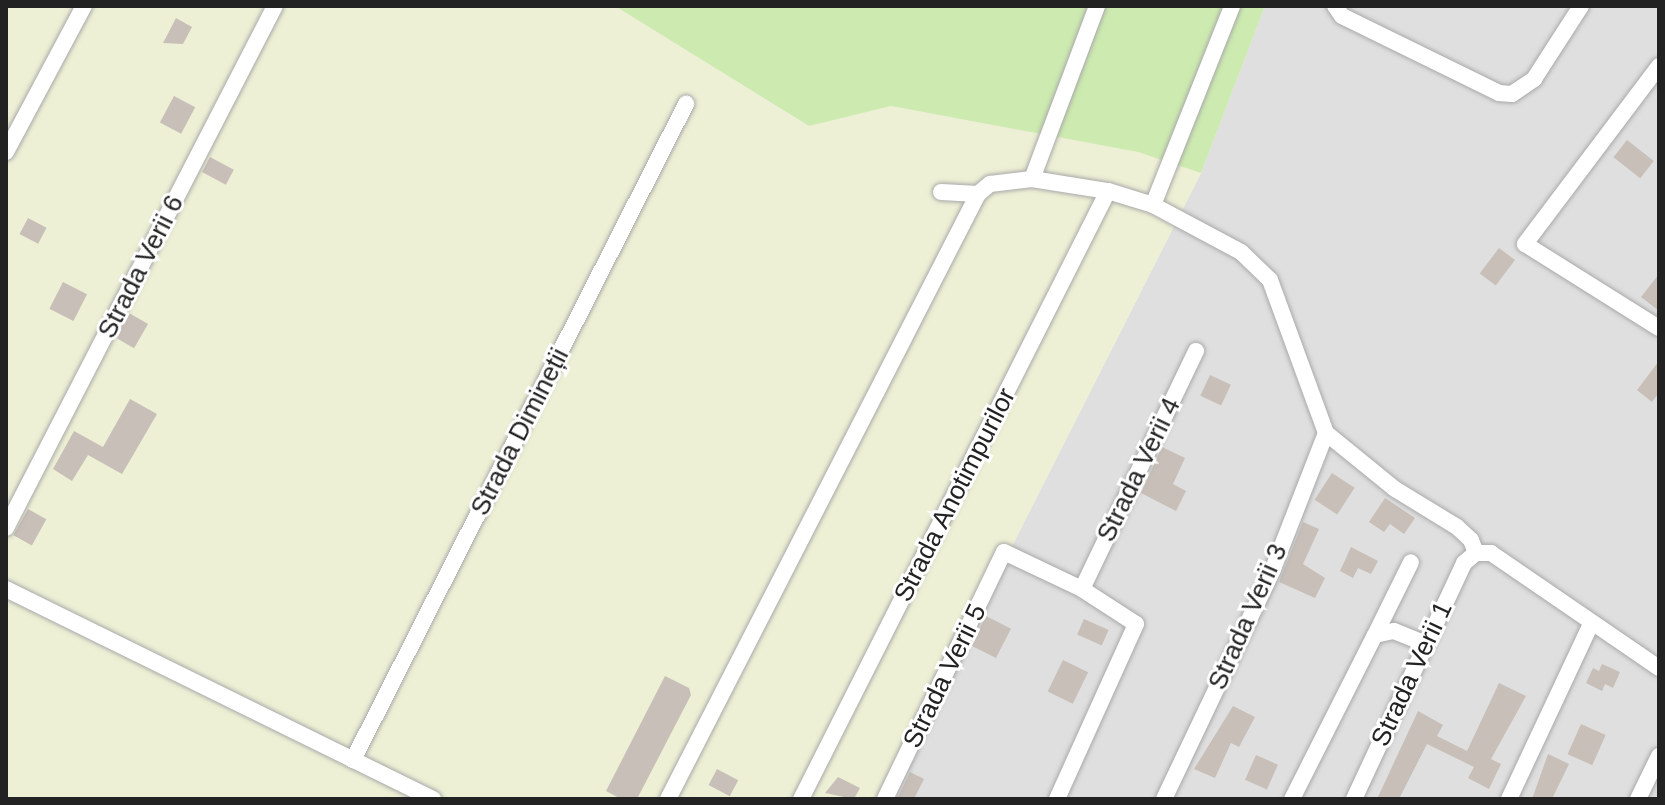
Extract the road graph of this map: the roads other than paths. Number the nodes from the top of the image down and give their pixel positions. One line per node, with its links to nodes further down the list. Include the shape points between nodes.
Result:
1 (84, 6): 9 (street)
2 (275, 6): 18 (street, Strada Verii 6)
3 (1097, 6): 10 (street)
4 (1232, 6): 14 (street)
5 (1335, 6): 6 (street, via 1342,16 1499,93 1512,94 1534,79)
6 (1581, 6)
7 (1659, 66): 15 (street, via 1525,244)
8 (686, 104): 30 (street, Strada Dimineții)
9 (6, 152)
10 (1032, 179): 11 (street); 13 (street, via 990,184)
11 (1108, 191): 14 (street); 33 (street, Strada Anotimpurilor)
12 (941, 192): 13 (street)
13 (978, 194): 32 (street)
14 (1153, 205): 17 (street, via 1241,252 1270,280)
15 (1659, 328)
16 (1196, 351): 22 (street, Strada Verii 4)
17 (1326, 433): 19 (street, via 1395,489 1457,527); 36 (street, Strada Verii 3, via 1273,569)
18 (6, 528)
19 (1476, 553): 23 (street, via 1491,553); 27 (street, Strada Verii 1, via 1464,563)
20 (1411, 562): 25 (street)
21 (6, 589): 30 (street)
22 (1082, 589): 34 (street, Strada Verii 5, via 1004,552); 35 (street, via 1136,624)
23 (1592, 622): 24 (street); 26 (street)
24 (1609, 633): 26 (street); 28 (street)
25 (1375, 635): 27 (street, via 1394,631); 37 (street)
26 (1583, 641): 39 (street)
27 (1426, 644): 38 (street, Strada Verii 1)
28 (1659, 668)
29 (1659, 756): 40 (street)
30 (353, 760): 31 (street)
31 (433, 799)
32 (668, 799)
33 (801, 799)
34 (885, 799)
35 (1057, 799)
36 (1164, 799)
37 (1292, 799)
38 (1354, 799)
39 (1509, 799)
40 (1638, 799)

